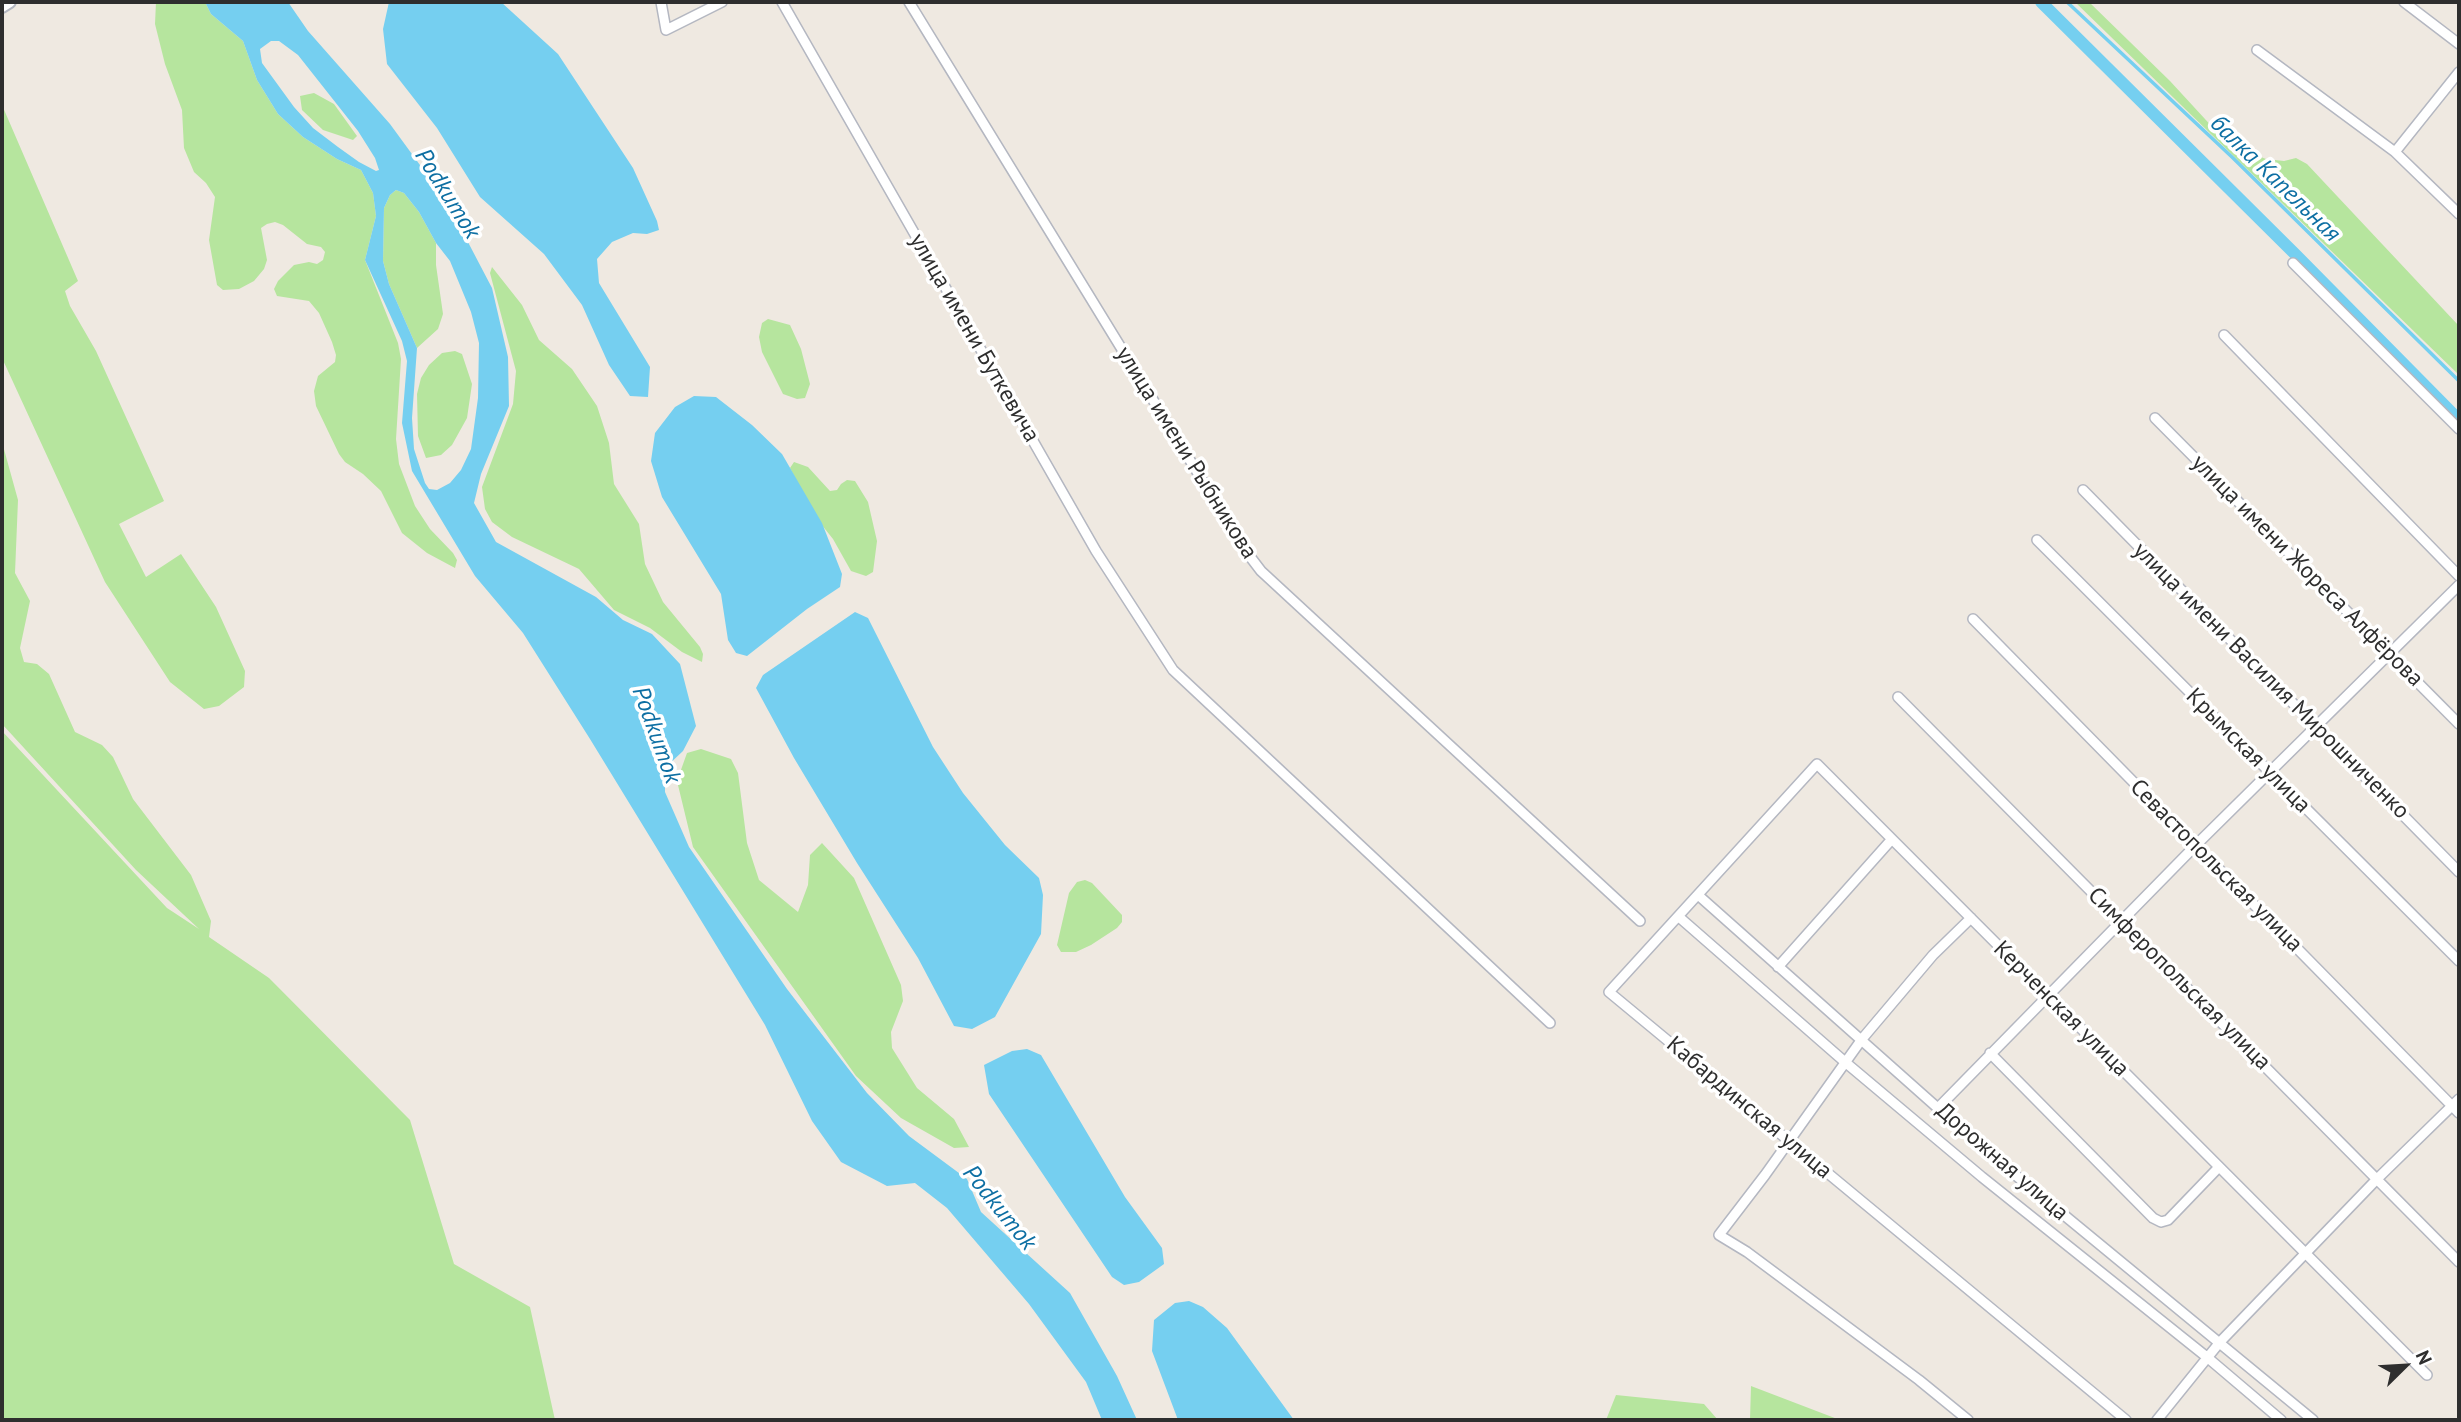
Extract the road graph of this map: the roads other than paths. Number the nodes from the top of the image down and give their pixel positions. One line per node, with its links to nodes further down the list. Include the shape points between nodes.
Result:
1 (10, 2): 7 (street)
2 (661, 2): 3 (street, via 666,30)
3 (722, 2)
4 (782, 2): 39 (street, улица имени Буткевича, via 1096,551 1173,670)
5 (909, 2): 34 (street, улица имени Рыбникова, via 1261,571)
6 (2404, 2): 8 (street)
7 (2, 7)
8 (2459, 44)
9 (2257, 50): 11 (street)
10 (2459, 72): 11 (street)
11 (2395, 152): 12 (street)
12 (2459, 214)
13 (2293, 263): 16 (street)
14 (2224, 335): 19 (street)
15 (2155, 418): 22 (street, улица имени Жореса Алфёрова)
16 (2459, 429)
17 (2083, 490): 25 (street, улица имени Василия Мирошниченко)
18 (2037, 540): 27 (street, Крымская улица)
19 (2459, 576)
20 (2459, 585): 22 (street)
21 (1973, 619): 29 (street, Севастопольская улица)
22 (2390, 656): 24 (street, улица имени Жореса Алфёрова); 25 (street)
23 (1898, 697): 35 (street, Симферопольская улица)
24 (2459, 724)
25 (2316, 728): 27 (street); 30 (street, улица имени Василия Мирошниченко)
26 (1816, 764): 28 (street, Керченская улица); 31 (street, Кабардинская улица)
27 (2269, 773): 29 (street); 36 (street, Крымская улица)
28 (1892, 839): 33 (street, Керченская улица); 37 (street)
29 (2196, 845): 35 (street); 43 (street, Севастопольская улица)
30 (2459, 872)
31 (1698, 895): 32 (street, Кабардинская улица); 37 (street, Дорожная улица)
32 (1678, 916): 42 (street, Дорожная улица); 45 (street, Кабардинская улица, via 1609,992)
33 (1971, 918): 38 (street, Керченская улица); 40 (street, via 1933,954)
34 (1640, 921)
35 (2122, 922): 38 (street); 47 (street, Симферопольская улица)
36 (2459, 961)
37 (1778, 967): 40 (street, Дорожная улица)
38 (2048, 997): 41 (street); 46 (street, Керченская улица)
39 (1550, 1023)
40 (1862, 1039): 42 (street); 44 (street, Дорожная улица)
41 (1990, 1053): 44 (street); 46 (street, via 2161,1222)
42 (1846, 1062): 45 (street); 51 (street, Дорожная улица)
43 (2457, 1106): 47 (street)
44 (1938, 1108): 50 (street, Дорожная улица)
45 (1789, 1141): 53 (street, via 1718,1235 1747,1252); 54 (street, Кабардинская улица)
46 (2219, 1167): 48 (street, Керченская улица)
47 (2377, 1179): 48 (street); 49 (street, Симферопольская улица)
48 (2306, 1253): 50 (street); 52 (street, Керченская улица)
49 (2459, 1262)
50 (2220, 1342): 51 (street); 57 (street, Дорожная улица)
51 (2208, 1358): 55 (street); 56 (street, Дорожная улица)
52 (2427, 1375)
53 (1968, 1420)
54 (2126, 1420)
55 (2157, 1420)
56 (2281, 1420)
57 (2313, 1420)

